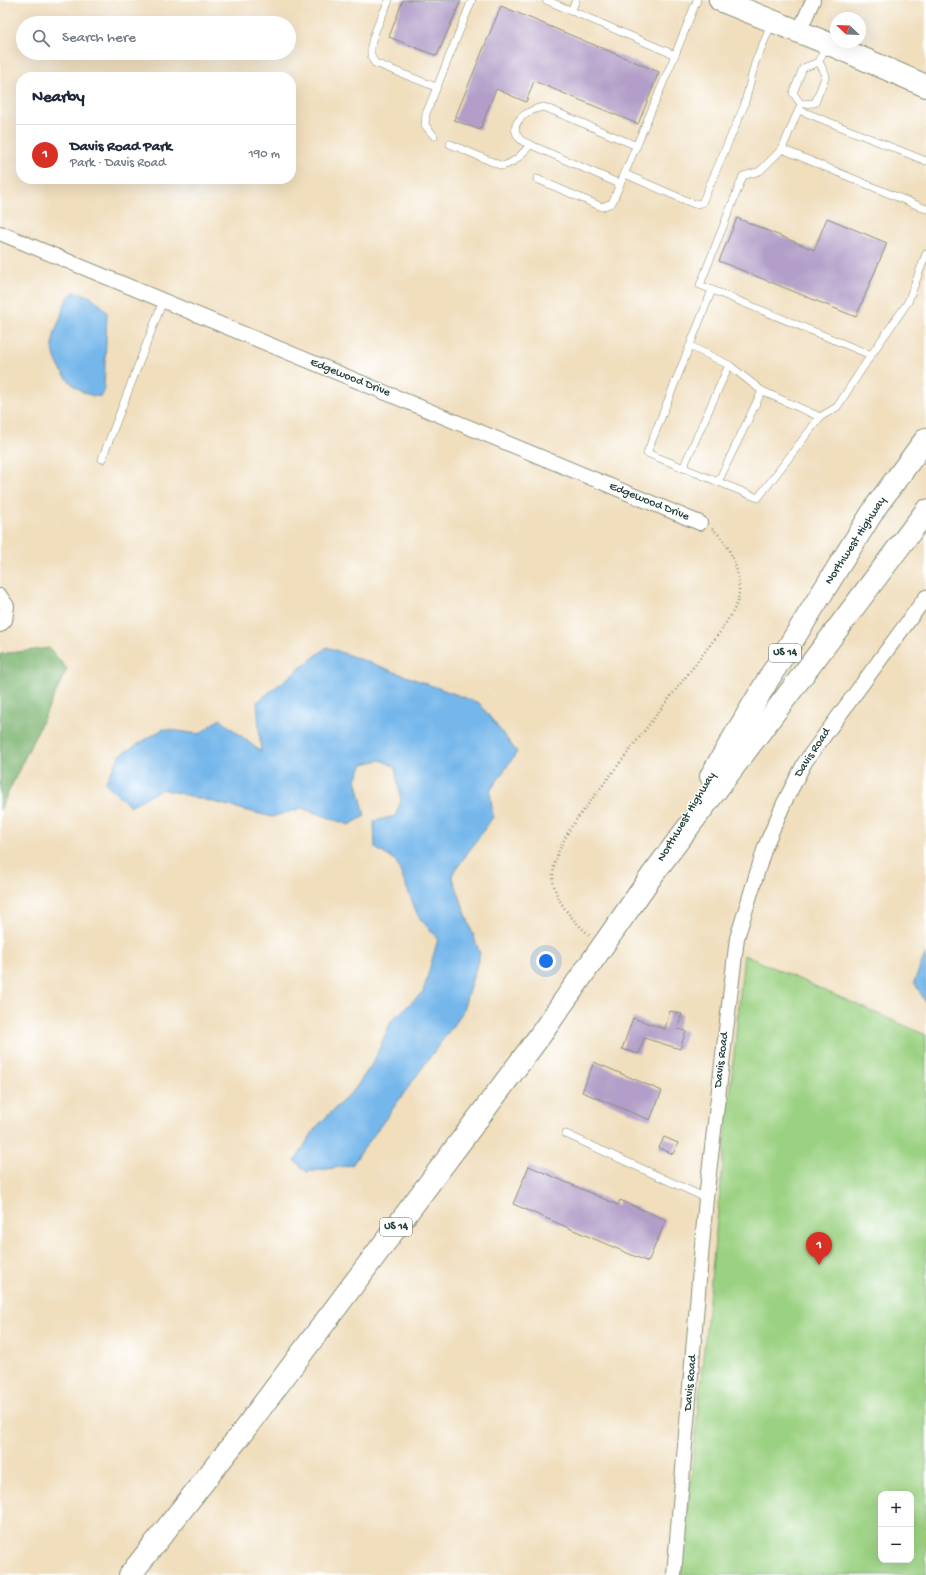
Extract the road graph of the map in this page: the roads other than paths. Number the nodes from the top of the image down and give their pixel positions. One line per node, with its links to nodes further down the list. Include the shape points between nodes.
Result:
1 (389, 0): 14 (lane, via 371,43 372,59 375,63)
2 (472, 0): 14 (lane)
3 (546, 0): 8 (lane)
4 (576, 0): 8 (lane)
5 (697, 0): 12 (lane)
6 (720, 0): 9 (main road)
7 (813, 0): 10 (street)
8 (571, 11): 12 (lane)
9 (773, 21): 10 (main road); 22 (lane, via 755,63 744,106 702,203 694,204)
10 (799, 32): 11 (main road)
11 (823, 52): 13 (main road); 15 (lane, via 803,68 793,93); 15 (lane, via 826,75 815,103)
12 (675, 55): 19 (lane)
13 (926, 86)
14 (436, 87): 16 (lane, via 426,114 426,125)
15 (800, 107): 20 (lane); 21 (lane)
16 (434, 136)
17 (450, 144): 18 (lane, via 502,166 518,158)
18 (530, 145): 19 (lane, via 518,138 515,129 518,120 525,112 544,107); 24 (lane)
19 (636, 146): 22 (lane)
20 (782, 149): 25 (lane); 28 (lane, via 760,171 743,176 700,286)
21 (926, 161)
22 (625, 174): 24 (lane)
23 (537, 180): 24 (lane, via 602,207 612,203)
24 (620, 184)
25 (926, 209)
26 (0, 234): 29 (street, Edgewood Drive)
27 (926, 254): 31 (lane, via 908,302)
28 (712, 290): 30 (lane); 31 (lane)
29 (163, 301): 36 (lane); 40 (street, Edgewood Drive)
30 (690, 346): 32 (lane); 37 (lane, via 647,454)
31 (871, 355): 34 (lane, via 836,407)
32 (729, 365): 33 (lane); 37 (lane)
33 (762, 391): 34 (lane); 38 (lane)
34 (820, 417): 38 (lane, via 758,498)
35 (926, 439): 44 (main road, Northwest Highway / US 14, via 877,505 769,678)
36 (102, 459)
37 (683, 468): 38 (lane)
38 (718, 482)
39 (926, 511): 44 (main road, Northwest Highway / US 14)
40 (700, 523)
41 (0, 596): 43 (street, via 7,606 5,620)
42 (926, 597): 46 (street, Davis Road, via 805,762 765,846 736,938)
43 (0, 625)
44 (653, 874): 47 (main road, US 14, via 530,1049 238,1438)
45 (566, 1134): 46 (lane)
46 (706, 1198): 48 (street, Davis Road)
47 (130, 1575)
48 (674, 1575)

